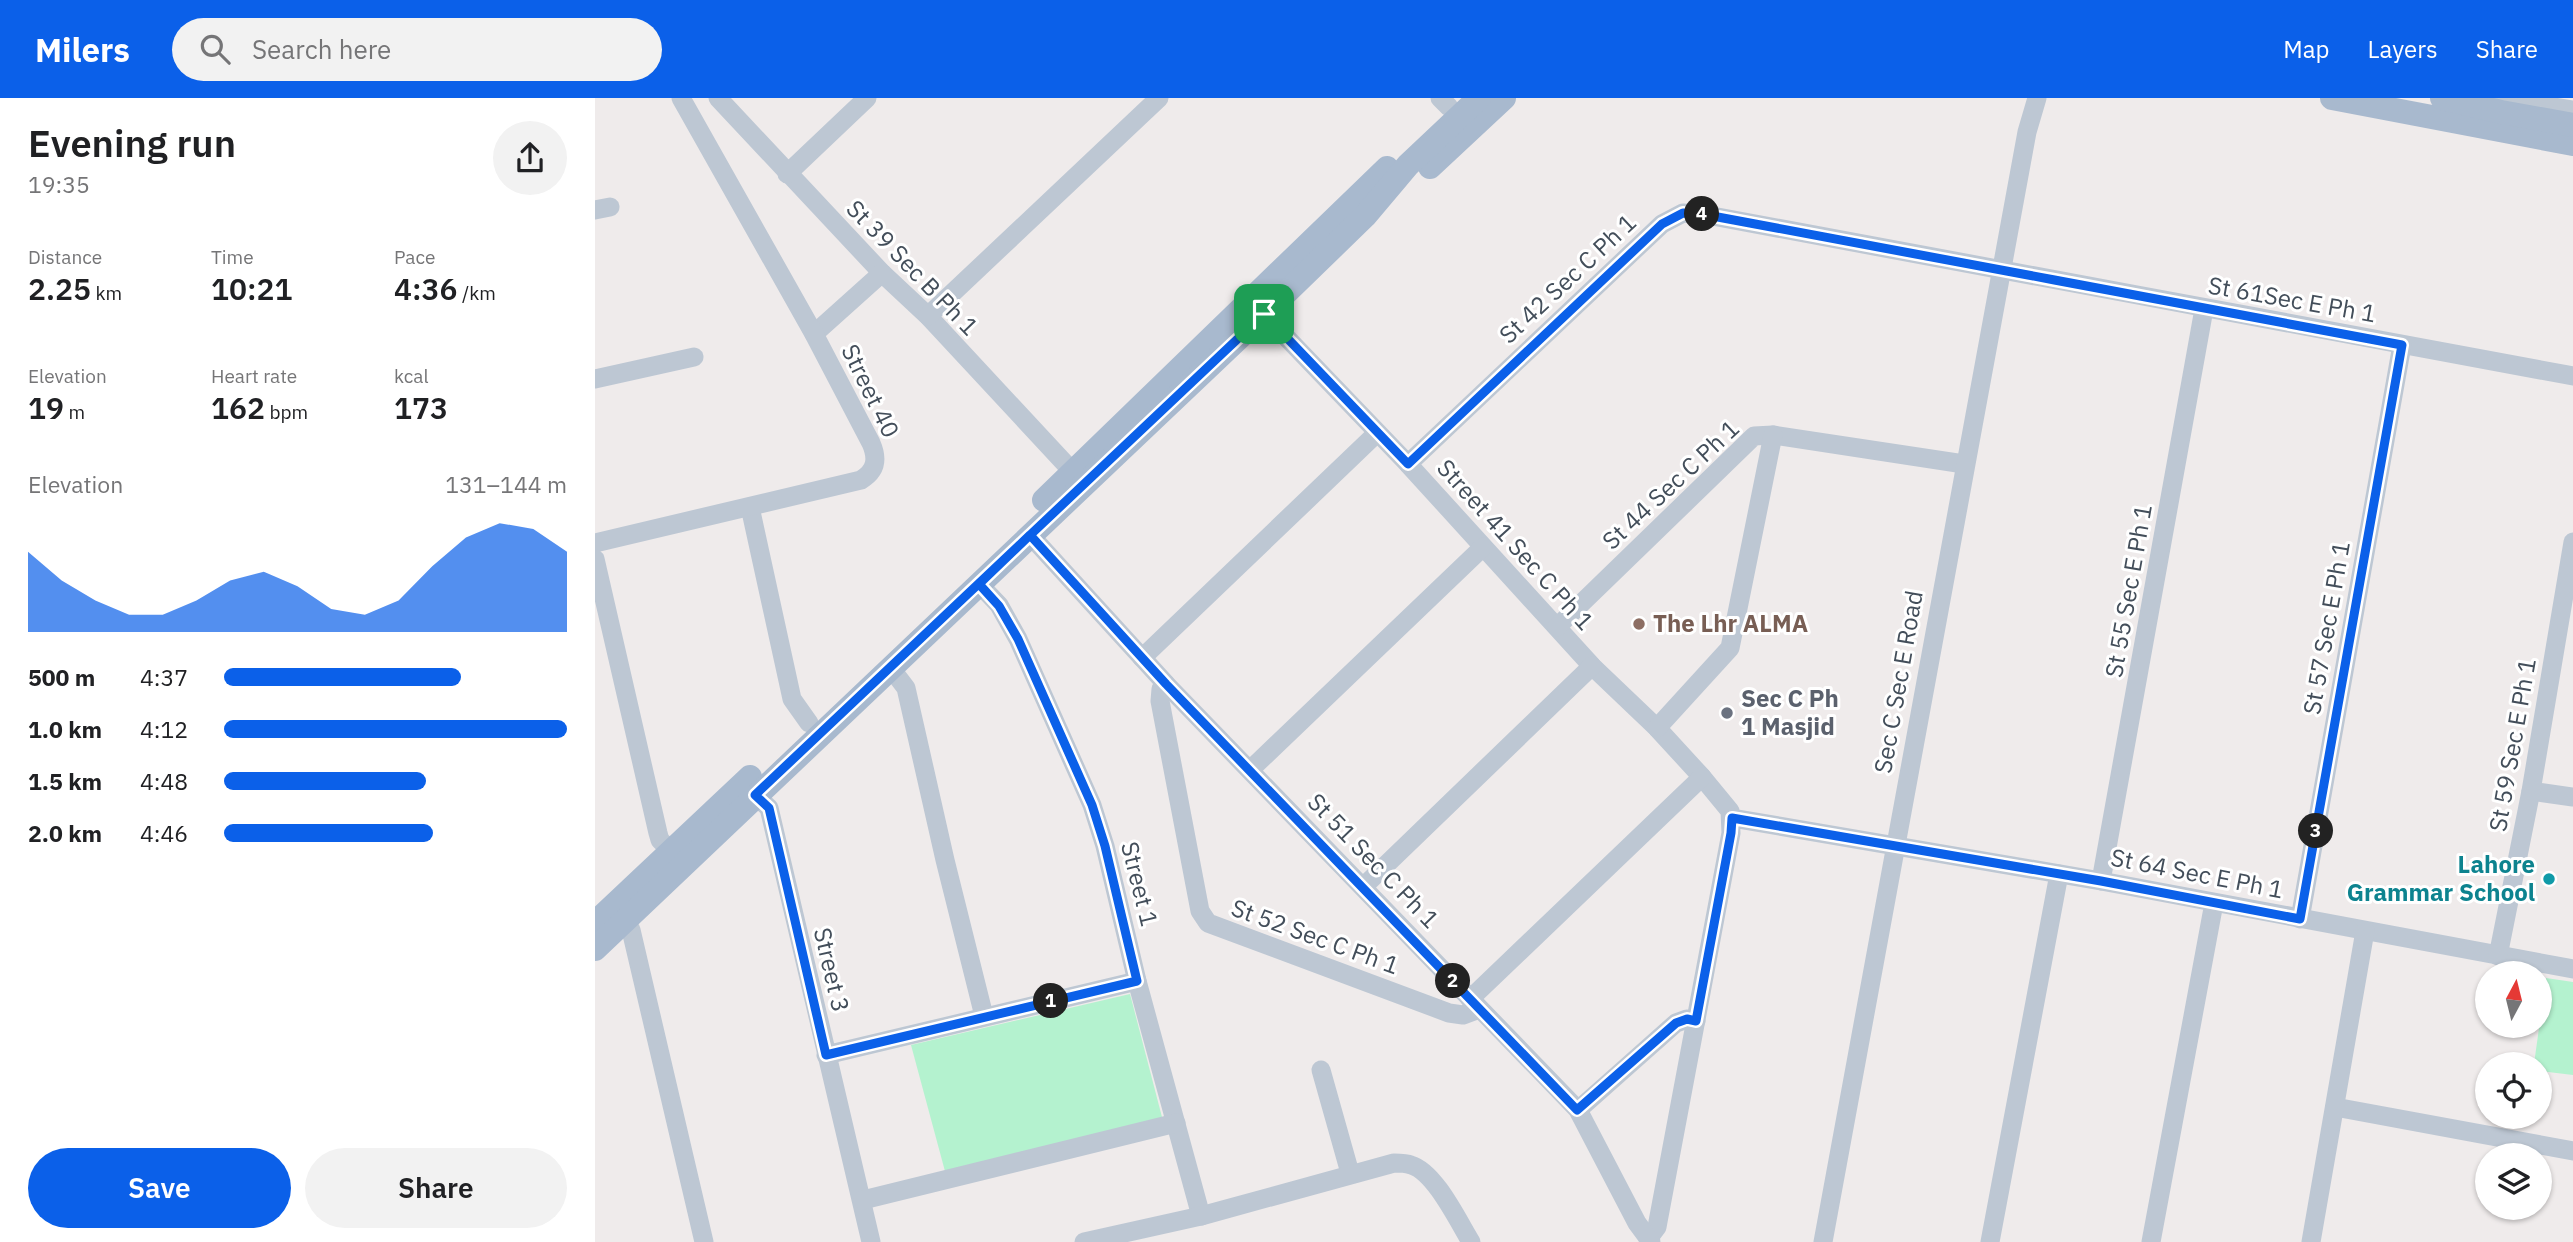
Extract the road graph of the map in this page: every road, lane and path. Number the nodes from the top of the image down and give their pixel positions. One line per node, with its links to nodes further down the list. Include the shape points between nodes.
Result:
1 (681, 98): 24 (street, Street 40)
2 (718, 98): 17 (street, St 39 Sec B Ph 1)
3 (867, 98): 17 (street)
4 (1159, 98): 23 (street)
5 (1479, 98): 18 (main road, via 1408,165)
6 (1504, 98): 18 (main road, via 1397,197)
7 (2026, 98): 15 (street, Sec C Sec E Road)
8 (2037, 98): 15 (street, Sec C Sec E Road)
9 (2332, 98): 16 (main road)
10 (2442, 98): 14 (main road)
11 (2497, 98): 13 (street)
12 (1449, 101): 33 (main road, via 1254,298)
13 (2573, 110)
14 (2573, 125)
15 (2027, 132): 19 (street, Sec C Sec E Road)
16 (2573, 144)
17 (787, 174): 20 (street, St 39 Sec B Ph 1)
18 (1365, 216): 22 (main road)
19 (2003, 269): 21 (street, St 61Sec E Ph 1); 31 (street, St 42 Sec C Ph 1, via 1683,213 1662,224); 32 (street, Sec C Sec E Road)
20 (882, 274): 23 (street, St 39 Sec B Ph 1); 24 (street)
21 (2204, 309): 25 (street, St 61Sec E Ph 1); 58 (street, St 55 Sec E Ph 1)
22 (1264, 314): 29 (street, Street 41 Sec C Ph 1); 35 (main road)
23 (928, 316): 33 (street, St 39 Sec B Ph 1)
24 (814, 334): 34 (street, Street 40, via 871,443 875,465 861,480)
25 (2402, 345): 27 (street, St 61Sec E Ph 1); 61 (street, St 57 Sec E Ph 1)
26 (694, 357): 28 (street)
27 (2573, 376)
28 (595, 379)
29 (1377, 433): 31 (street, Street 41 Sec C Ph 1); 43 (street)
30 (1773, 435): 32 (street, St 44 Sec C Ph 1); 42 (street, St 44 Sec C Ph 1, via 1754,436); 48 (street, via 1730,648)
31 (1408, 464): 38 (street, Street 41 Sec C Ph 1)
32 (1964, 464): 55 (street, Sec C Sec E Road)
33 (1072, 471): 47 (main road)
34 (750, 507): 37 (street); 47 (street, via 792,699)
35 (1030, 535): 40 (main road); 43 (street, St 51 Sec C Ph 1)
36 (2573, 542): 41 (street, St 59 Sec E Ph 1)
37 (595, 543)
38 (1483, 547): 42 (street, Street 41 Sec C Ph 1); 49 (street)
39 (595, 559): 56 (street, via 660,840)
40 (979, 584): 45 (main road); 68 (street, Street 1, via 999,606 1018,639 1092,805)
41 (2568, 596): 51 (street, St 59 Sec E Ph 1)
42 (1557, 627): 44 (street, Street 41 Sec C Ph 1)
43 (1142, 658): 46 (street, St 51 Sec C Ph 1)
44 (1592, 666): 48 (street, Street 41 Sec C Ph 1); 59 (street)
45 (890, 667): 52 (main road); 70 (street, via 906,688)
46 (1166, 684): 49 (street, St 51 Sec C Ph 1); 69 (street, St 52 Sec C Ph 1, via 1160,701 1200,911 1208,923 1449,1013 1463,1015)
47 (809, 723): 56 (main road)
48 (1657, 728): 50 (street, Street 41 Sec C Ph 1)
49 (1250, 770): 59 (street, St 51 Sec C Ph 1)
50 (1702, 777): 54 (street, Street 41 Sec C Ph 1); 69 (street)
51 (2531, 792): 53 (street); 66 (street, St 59 Sec E Ph 1)
52 (755, 795): 63 (main road); 72 (street, Street 3, via 769,808)
53 (2573, 797)
54 (1732, 818): 55 (street, St 64 Sec E Ph 1); 71 (street)
55 (1894, 845): 57 (street, St 64 Sec E Ph 1); 86 (street, Sec C Sec E Road)
56 (671, 851): 62 (main road)
57 (2059, 874): 58 (street, St 64 Sec E Ph 1); 87 (street)
58 (2101, 881): 60 (street, St 64 Sec E Ph 1)
59 (1363, 887): 69 (street, St 51 Sec C Ph 1)
60 (2214, 903): 61 (street, St 64 Sec E Ph 1); 88 (street)
61 (2300, 919): 64 (street, St 64 Sec E Ph 1)
62 (595, 923)
63 (623, 923): 65 (main road); 82 (street, via 631,930)
64 (2365, 931): 66 (street, St 64 Sec E Ph 1); 74 (street)
65 (595, 950)
66 (2498, 956): 67 (street, St 64 Sec E Ph 1)
67 (2573, 970)
68 (1137, 981): 70 (street); 76 (street, Street 1)
69 (1474, 1004): 75 (street, St 51 Sec C Ph 1)
70 (984, 1016): 72 (street)
71 (1696, 1021): 75 (street, via 1676,1023); 81 (street, via 1657,1227)
72 (826, 1055): 79 (street, Street 3)
73 (1321, 1070): 78 (street)
74 (2335, 1107): 77 (street); 89 (street)
75 (1577, 1110): 81 (street, St 51 Sec C Ph 1)
76 (1176, 1123): 79 (street); 80 (street, Street 1)
77 (2573, 1151)
78 (1350, 1173): 80 (street); 85 (street, via 1394,1163 1423,1171)
79 (863, 1200): 83 (street, Street 3)
80 (1201, 1216): 84 (street)
81 (1650, 1240)
82 (704, 1242)
83 (871, 1242)
84 (1084, 1242)
85 (1471, 1242)
86 (1825, 1242)
87 (1990, 1242)
88 (2151, 1242)
89 (2311, 1242)

